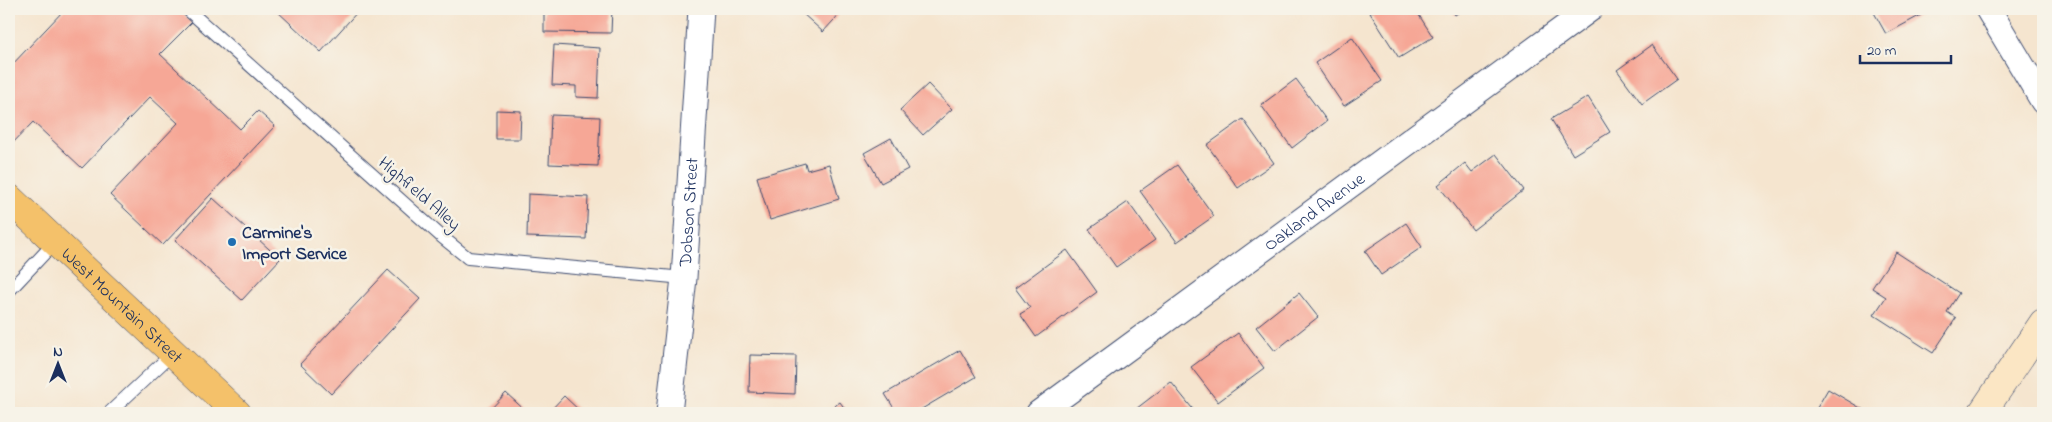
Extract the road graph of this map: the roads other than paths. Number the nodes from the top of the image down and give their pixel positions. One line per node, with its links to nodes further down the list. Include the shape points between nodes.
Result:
1 (187, 9): 8 (lane, Highfield Alley, via 468,258)
2 (701, 9): 8 (street, Dobson Street)
3 (1590, 9): 15 (street, Oakland Avenue)
4 (1988, 9): 5 (street)
5 (2043, 101)
6 (9, 198): 7 (main road, West Mountain Street)
7 (55, 242): 9 (lane); 11 (main road, West Mountain Street)
8 (684, 278): 14 (street, Dobson Street)
9 (9, 291)
10 (2043, 323): 16 (main road)
11 (173, 353): 12 (lane); 13 (main road, West Mountain Street)
12 (109, 413)
13 (237, 413)
14 (669, 413)
15 (1039, 413)
16 (1982, 413)

